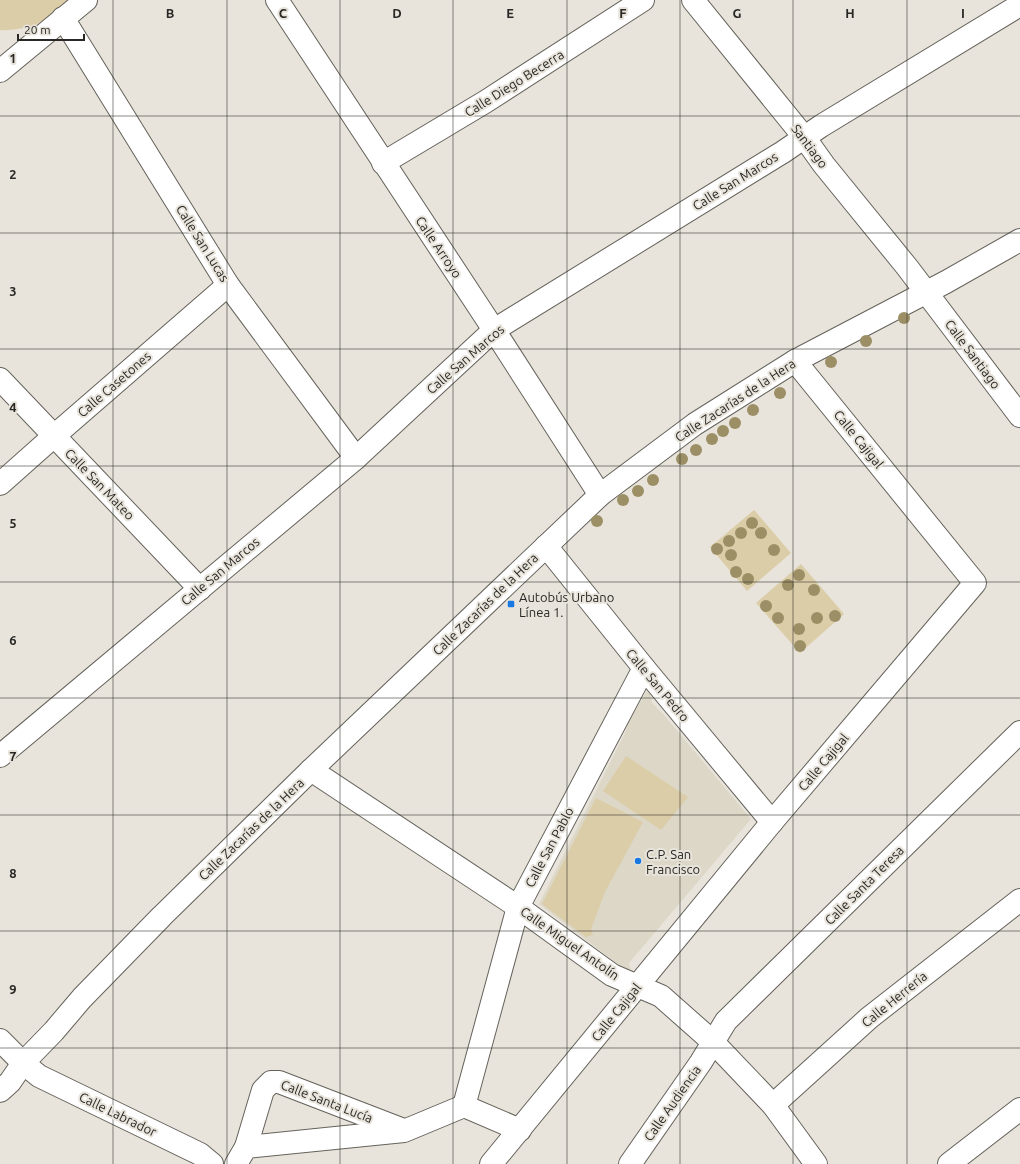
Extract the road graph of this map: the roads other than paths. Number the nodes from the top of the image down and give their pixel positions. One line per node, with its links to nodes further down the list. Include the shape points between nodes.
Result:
1 (86, 0): 6 (street)
2 (277, 0): 9 (street, Calle Arroyo)
3 (643, 0): 9 (street, Calle Diego Becerra, via 485,102)
4 (693, 0): 8 (street, Santiago)
5 (1020, 5): 8 (street, Calle San Marcos)
6 (63, 18): 7 (street); 11 (street, Calle San Lucas)
7 (0, 71)
8 (804, 137): 12 (street, Santiago); 13 (street, Calle San Marcos)
9 (383, 163): 13 (street, Calle Arroyo)
10 (1020, 240): 12 (street, Calle Zacarías de la Hera)
11 (228, 285): 17 (street, Calle Casetones); 18 (street, Calle San Lucas)
12 (927, 292): 14 (street, Calle Zacarías de la Hera); 16 (street, Calle Santiago)
13 (494, 330): 18 (street, Calle San Marcos); 20 (street, Calle Arroyo)
14 (795, 361): 20 (street, Calle Zacarías de la Hera, via 695,424); 27 (street, Calle Cajigal, via 975,584)
15 (0, 379): 17 (street, Calle San Mateo)
16 (1020, 416)
17 (54, 436): 19 (street, Calle Casetones); 22 (street, Calle San Mateo)
18 (356, 458): 22 (street, Calle San Marcos)
19 (0, 484)
20 (600, 495): 21 (street, Calle Zacarías de la Hera)
21 (546, 546): 23 (street, Calle San Pedro); 26 (street, Calle Zacarías de la Hera)
22 (200, 589): 25 (street, Calle San Marcos)
23 (644, 668): 27 (street, Calle San Pedro); 29 (street, Calle San Pablo)
24 (1020, 732): 32 (street, Calle Santa Teresa, via 726,1021)
25 (0, 756)
26 (311, 770): 29 (street, Calle Miguel Antolín); 33 (street, Calle Zacarías de la Hera, via 162,916 82,998)
27 (772, 822): 30 (street, Calle Cajigal)
28 (1020, 900): 35 (street, Calle Herrería, via 869,1018)
29 (518, 907): 30 (street, Calle Miguel Antolín, via 612,975); 36 (street, Calle San Pablo)
30 (637, 986): 32 (street, Calle Miguel Antolín, via 661,996); 38 (street, Calle Cajigal)
31 (0, 1040): 33 (street, Calle Labrador)
32 (713, 1042): 35 (street, Calle Miguel Antolín); 43 (street, Calle Audiencia)
33 (23, 1064): 34 (street, Calle Zacarías de la Hera); 41 (street, Calle Labrador, via 39,1076 200,1154)
34 (0, 1092)
35 (773, 1105): 44 (street, Calle Miguel Antolín)
36 (464, 1106): 38 (street); 39 (street, Calle Santa Lucía)
37 (1020, 1109): 45 (street)
38 (520, 1130): 42 (street, Calle Cajigal)
39 (404, 1131): 40 (street, Calle Santa Lucía); 40 (street, Calle Santa Lucía, via 280,1082 271,1082 263,1090)
40 (241, 1156)
41 (212, 1164)
42 (492, 1164)
43 (630, 1164)
44 (816, 1164)
45 (949, 1164)

